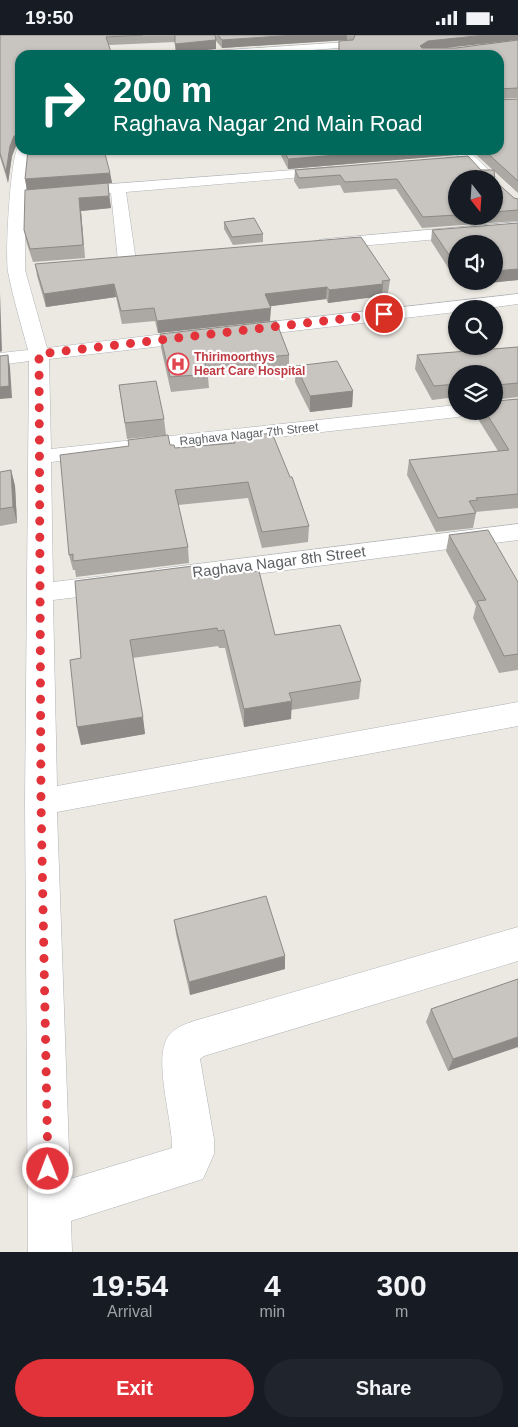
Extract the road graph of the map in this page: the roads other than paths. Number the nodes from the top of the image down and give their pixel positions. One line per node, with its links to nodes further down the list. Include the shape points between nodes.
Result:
1 (334, 35): 2 (street, via 351,47)
2 (293, 50)
3 (465, 155): 5 (street); 7 (street)
4 (17, 160): 10 (street)
5 (450, 162)
6 (352, 170): 8 (street)
7 (481, 170)
8 (118, 189): 9 (street); 14 (street)
9 (54, 194)
10 (17, 205): 16 (street)
11 (518, 227): 12 (street)
12 (313, 245)
13 (147, 259): 14 (street)
14 (127, 261): 15 (street)
15 (109, 262)
16 (17, 270): 18 (street)
17 (518, 299): 18 (street)
18 (39, 354): 19 (street); 21 (street)
19 (0, 359)
20 (448, 412): 21 (street, Raghava Nagar 7th Street)
21 (39, 457): 23 (street)
22 (518, 532): 23 (street, Raghava Nagar 8th Street)
23 (40, 593): 25 (street)
24 (518, 713): 25 (street)
25 (41, 802): 27 (street)
26 (518, 944): 27 (street, via 194,1040 183,1048 181,1059 193,1139 193,1154 188,1164)
27 (48, 1207): 28 (street)
28 (50, 1252)

